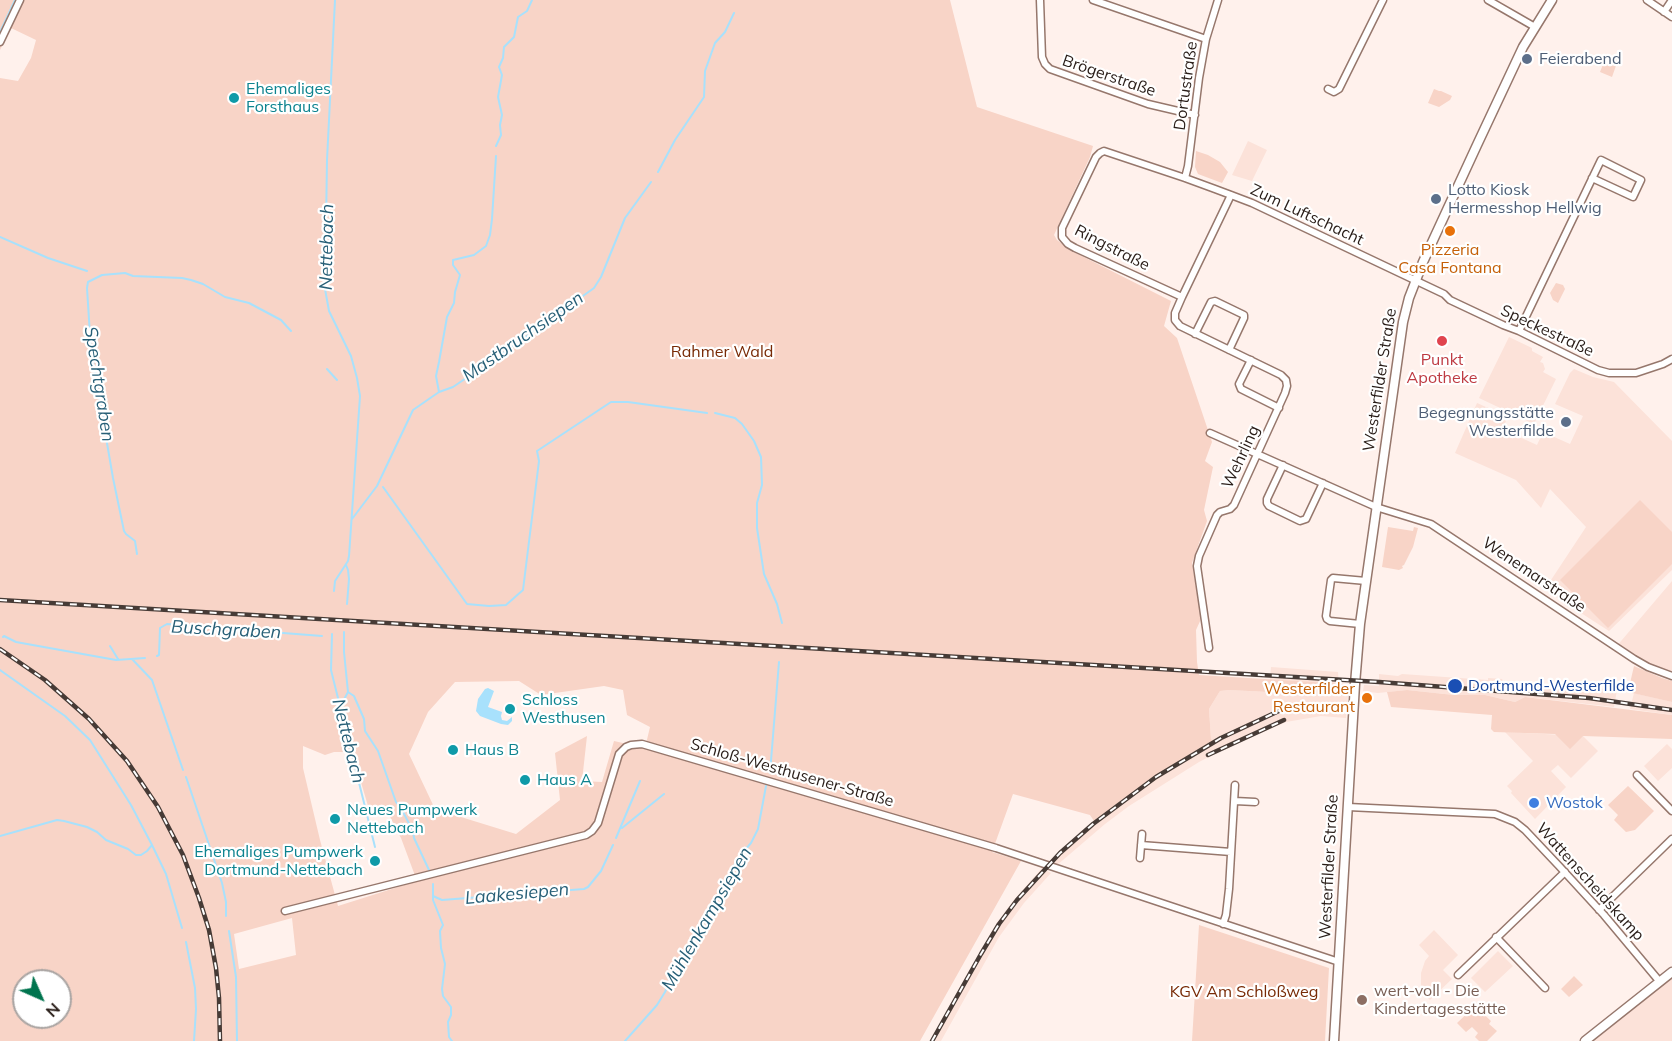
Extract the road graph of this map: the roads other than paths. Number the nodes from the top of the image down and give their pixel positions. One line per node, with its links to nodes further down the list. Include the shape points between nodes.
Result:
1 (20, 0): 14 (street)
2 (1040, 0): 16 (street, Brögerstraße, via 1042,57 1050,69 1148,104)
3 (1093, 0): 13 (street)
4 (1218, 0): 13 (street, Dortustraße)
5 (1383, 0): 15 (street, via 1339,89)
6 (1488, 0): 12 (street)
7 (1552, 0): 12 (street, Westerfilder Straße)
8 (1647, 0): 10 (street)
9 (1672, 0): 10 (street)
10 (1664, 12): 11 (street)
11 (1672, 17)
12 (1534, 27): 20 (street, Westerfilder Straße)
13 (1206, 39): 16 (street, Dortustraße)
14 (0, 42)
15 (1328, 89)
16 (1195, 115): 17 (street, Dortustraße)
17 (1185, 178): 19 (street, Zum Luftschacht); 21 (street, Ringstraße, via 1104,151 1095,157 1061,233 1075,248)
18 (1592, 178): 18 (street, via 1601,160 1641,180 1632,197); 22 (street)
19 (1231, 195): 20 (street, Zum Luftschacht); 21 (street)
20 (1415, 281): 22 (street, Speckestraße); 32 (street, Westerfilder Straße, via 1403,322)
21 (1182, 297): 23 (street, Wehrling, via 1175,320)
22 (1519, 331): 25 (street, Speckestraße, via 1609,373 1636,373)
23 (1195, 334): 24 (street, Wehrling); 24 (street, via 1215,301 1244,315)
24 (1229, 350): 26 (street, Wehrling)
25 (1672, 359)
26 (1251, 360): 27 (street, Wehrling, via 1286,380 1286,393); 27 (street, via 1239,384 1241,389)
27 (1279, 408): 29 (street, Wehrling)
28 (1210, 433): 29 (street, Wenemarstraße)
29 (1258, 454): 30 (street, Wenemarstraße); 35 (street, Wehrling, via 1234,506 1217,515 1199,556 1197,566)
30 (1283, 465): 31 (street, Wenemarstraße); 31 (street, via 1267,503 1300,521 1306,519)
31 (1323, 483): 32 (street, Wenemarstraße)
32 (1376, 507): 33 (street, Westerfilder Straße); 36 (street, Wenemarstraße, via 1431,524 1648,667)
33 (1366, 581): 34 (street, Westerfilder Straße); 34 (street, via 1331,580 1327,619)
34 (1360, 624): 41 (street, Westerfilder Straße)
35 (1209, 648)
36 (1672, 676)
37 (1637, 775): 42 (street)
38 (1235, 785): 39 (street)
39 (1235, 801): 40 (street); 46 (street)
40 (1255, 802)
41 (1348, 807): 48 (street, Wattenscheidskamp, via 1496,814 1525,830); 53 (street, Westerfilder Straße)
42 (1672, 812)
43 (1142, 834): 45 (street)
44 (1672, 839): 49 (street)
45 (1141, 845): 46 (street); 47 (street)
46 (1231, 852): 51 (street)
47 (1140, 858)
48 (1565, 872): 49 (street, Wattenscheidskamp); 52 (street)
49 (1599, 910): 56 (street, Wattenscheidskamp)
50 (285, 911): 51 (street, Schloß-Westhusener-Straße, via 585,835 597,823 619,754 626,747 642,744 996,848)
51 (1223, 924): 53 (street, Schloß-Westhusener-Straße)
52 (1496, 937): 55 (street); 57 (street)
53 (1339, 962): 58 (street, Westerfilder Straße)
54 (1672, 972): 56 (street)
55 (1458, 975)
56 (1659, 982): 59 (street)
57 (1545, 988)
58 (1334, 1041)
59 (1585, 1041)

